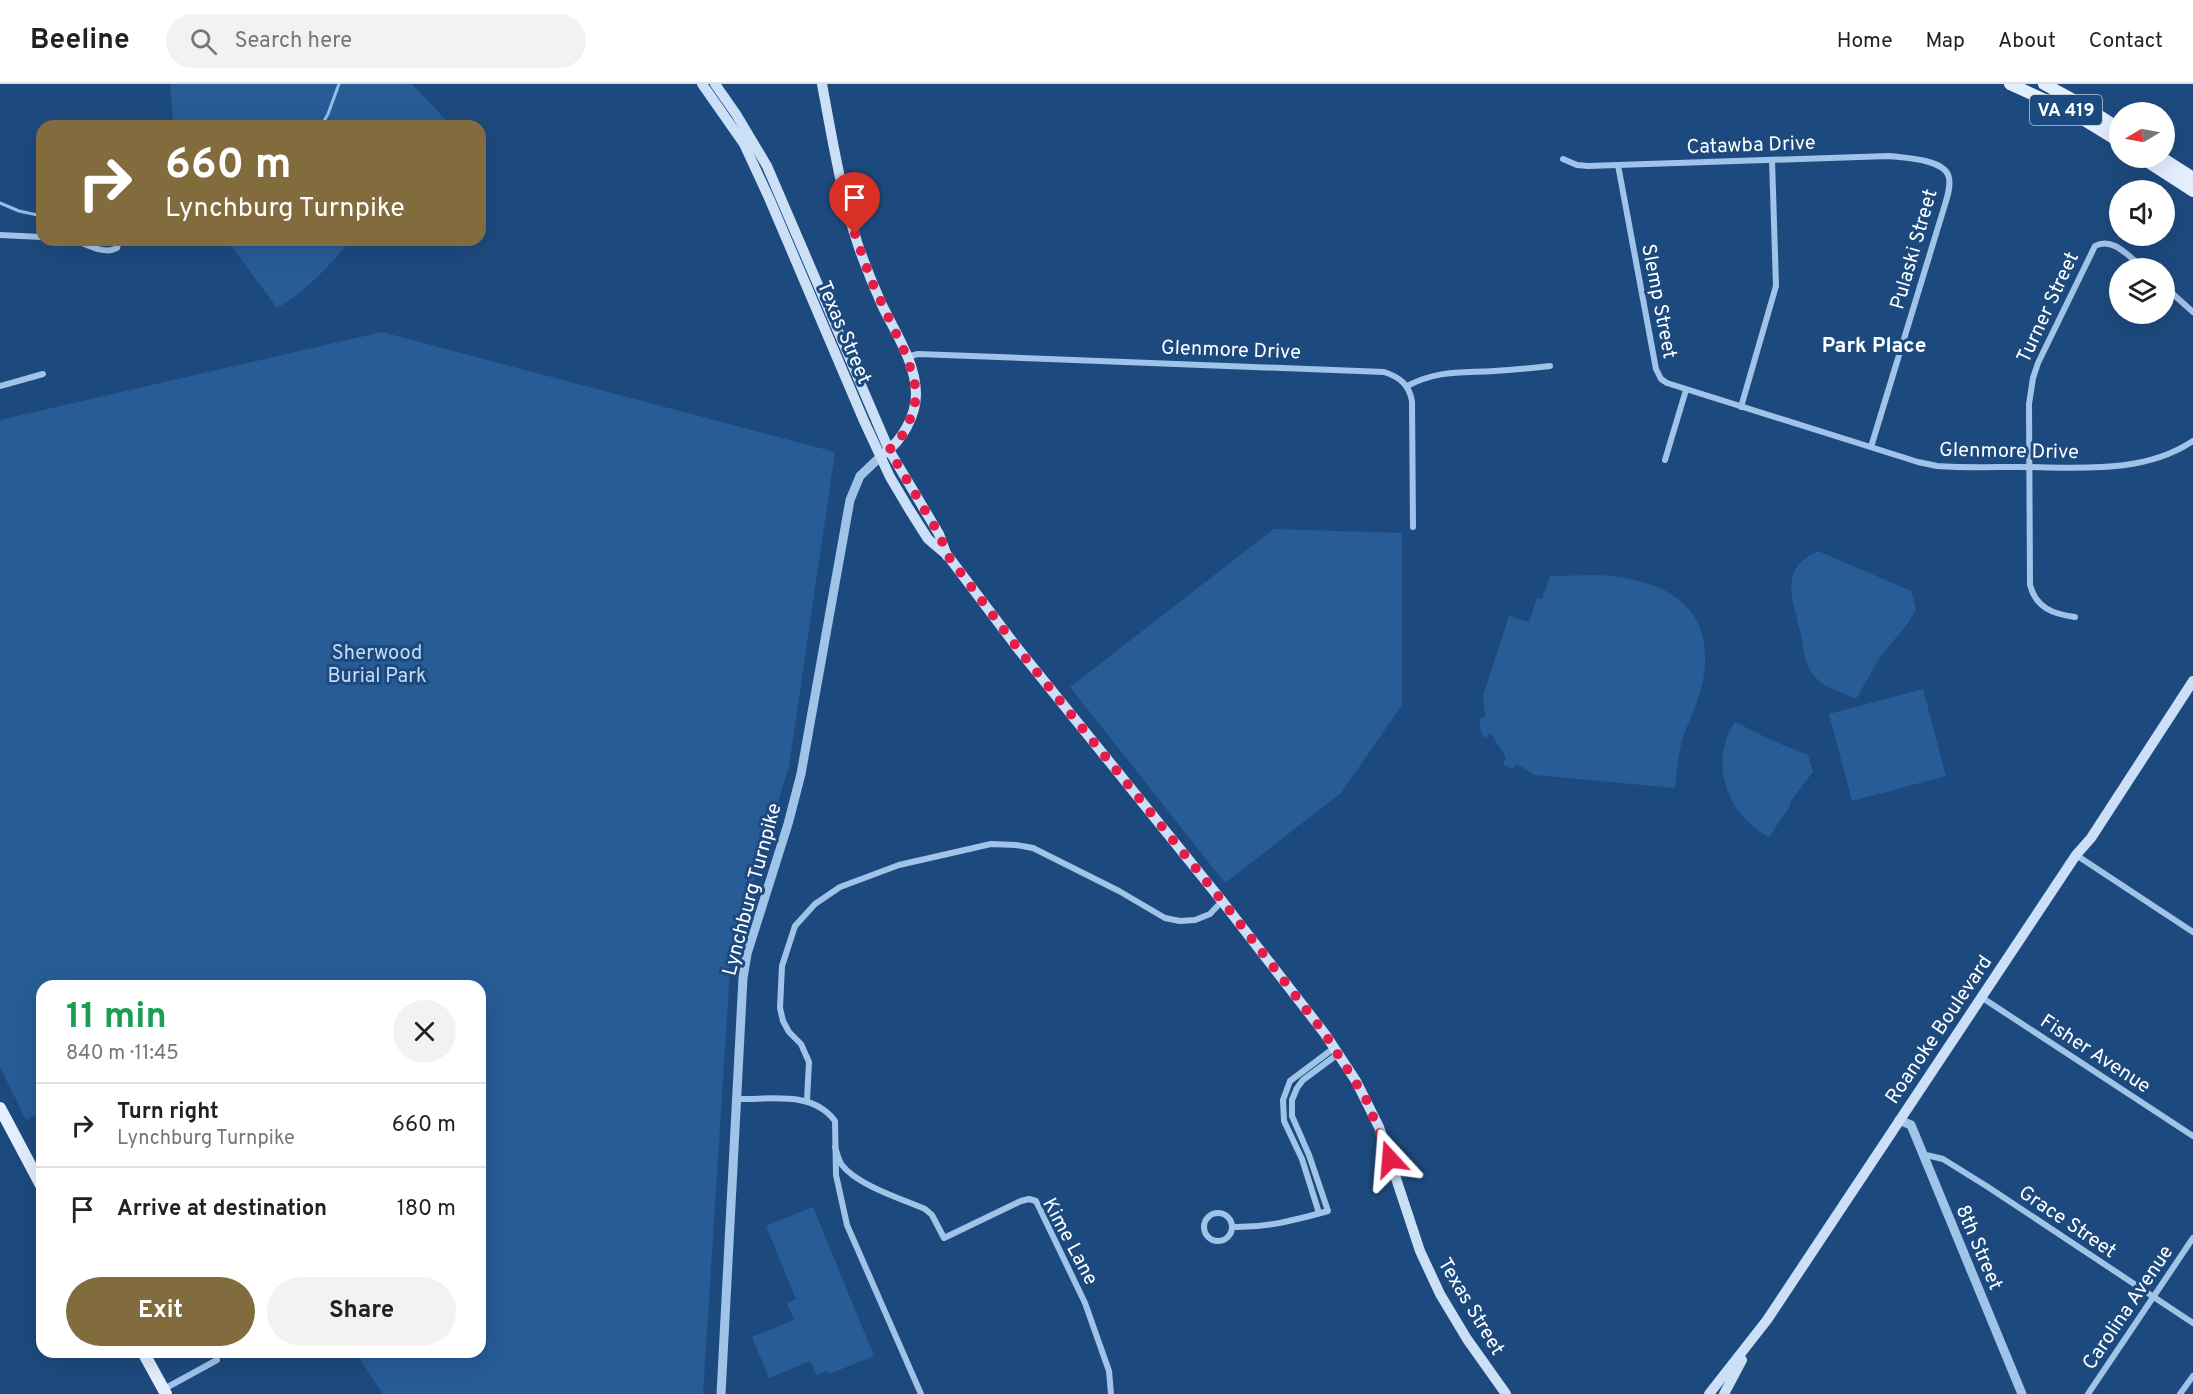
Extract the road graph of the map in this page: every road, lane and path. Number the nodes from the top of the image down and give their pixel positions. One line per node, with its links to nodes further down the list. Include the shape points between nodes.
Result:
1 (702, 84): 32 (main road, Texas Street, via 752,161)
2 (715, 84): 32 (main road, Texas Street, via 771,176)
3 (822, 84): 23 (main road, Lynchburg Turnpike, via 851,221 871,280)
4 (2010, 84): 7 (main road, VA 419, via 2071,112)
5 (2044, 84): 6 (main road, VA 419)
6 (2109, 122)
7 (2109, 135)
8 (1563, 159): 10 (street, Catawba Drive, via 1577,165)
9 (1772, 160): 10 (street, Catawba Drive); 11 (street, Catawba Drive, via 1889,156); 29 (street, via 1776,286)
10 (1618, 165): 28 (street, Slemp Street, via 1656,369 1661,379)
11 (1941, 166): 31 (street, Pulaski Street, via 1950,182 1943,211)
12 (2175, 166): 14 (main road)
13 (2157, 168): 15 (main road)
14 (2193, 178)
15 (2193, 191)
16 (0, 234): 17 (street)
17 (36, 237)
18 (93, 246): 19 (street, via 113,251)
19 (118, 246)
20 (2130, 258): 34 (street, Turner Street, via 2108,242 2091,251 2033,378)
21 (2175, 296): 22 (street)
22 (2193, 312)
23 (907, 357): 27 (street, Glenmore Drive, via 918,354 1384,372); 32 (main road, Lynchburg Turnpike, via 915,404 907,424 892,438)
24 (1550, 366): 27 (street, via 1446,372)
25 (43, 374): 26 (street)
26 (0, 386)
27 (1407, 386): 35 (street, via 1412,401)
28 (1686, 390): 29 (street, Glenmore Drive); 33 (street)
29 (1742, 407): 31 (street, Glenmore Drive)
30 (2193, 441): 34 (street, Glenmore Drive, via 2160,457 2118,466)
31 (1871, 447): 34 (street, Glenmore Drive, via 1937,466)
32 (885, 453): 39 (main road, Texas Street, via 890,477 928,539 948,556); 43 (street, Lynchburg Turnpike, via 860,476 850,500 801,774 747,954)
33 (1665, 460)
34 (2029, 467): 36 (street, Turner Street, via 2032,593 2046,609)
35 (1413, 527)
36 (2075, 617)
37 (2193, 681): 38 (main road, Roanoke Boulevard)
38 (2076, 855): 40 (street); 41 (main road, Roanoke Boulevard)
39 (1222, 901): 42 (main road, Texas Street); 44 (street, via 1210,914 1195,920 1166,918 1033,848 992,844 899,865 840,887 799,921 782,966 780,1008 783,1021 809,1062)
40 (2193, 932)
41 (1981, 997): 46 (main road, Roanoke Boulevard); 48 (street, Fisher Avenue)
42 (1336, 1051): 52 (street, via 1303,1080 1292,1100 1292,1116 1328,1211); 52 (street, via 1290,1081 1283,1100 1284,1121 1302,1159); 65 (main road, Texas Street, via 1379,1127 1430,1273 1467,1339)
43 (736, 1099): 44 (street); 62 (street, Lynchburg Turnpike)
44 (807, 1100): 49 (street, Kime Lane, via 824,1108 835,1121)
45 (0, 1108): 47 (main road)
46 (1899, 1120): 50 (street, 8th Street, via 1911,1125); 57 (main road, Roanoke Boulevard)
47 (3, 1121): 51 (main road)
48 (2193, 1136)
49 (835, 1147): 63 (street, Kime Lane, via 836,1175 847,1225); 64 (street, Kime Lane, via 841,1164 854,1174 877,1189 925,1209 944,1238 1021,1201 1036,1201 1085,1303 1109,1371)
50 (1922, 1154): 55 (street, Grace Street, via 1943,1159); 68 (street, 8th Street)
51 (36, 1177)
52 (1319, 1213): 53 (street, via 1257,1228)
53 (1232, 1227): 53 (street, via 1226,1215 1217,1213 1205,1220 1204,1229 1212,1240 1221,1241 1229,1236)
54 (2193, 1238): 55 (street, Carolina Avenue)
55 (2153, 1297): 56 (street, Grace Street); 69 (street, Carolina Avenue)
56 (2193, 1323)
57 (1756, 1336): 66 (main road, Roanoke Boulevard); 67 (main road)
58 (146, 1358): 61 (main road)
59 (217, 1360): 61 (street)
60 (2193, 1376): 70 (street)
61 (165, 1391)
62 (721, 1394)
63 (921, 1394)
64 (1111, 1394)
65 (1506, 1394)
66 (1709, 1394)
67 (1724, 1394)
68 (2022, 1394)
69 (2088, 1394)
70 (2180, 1394)

